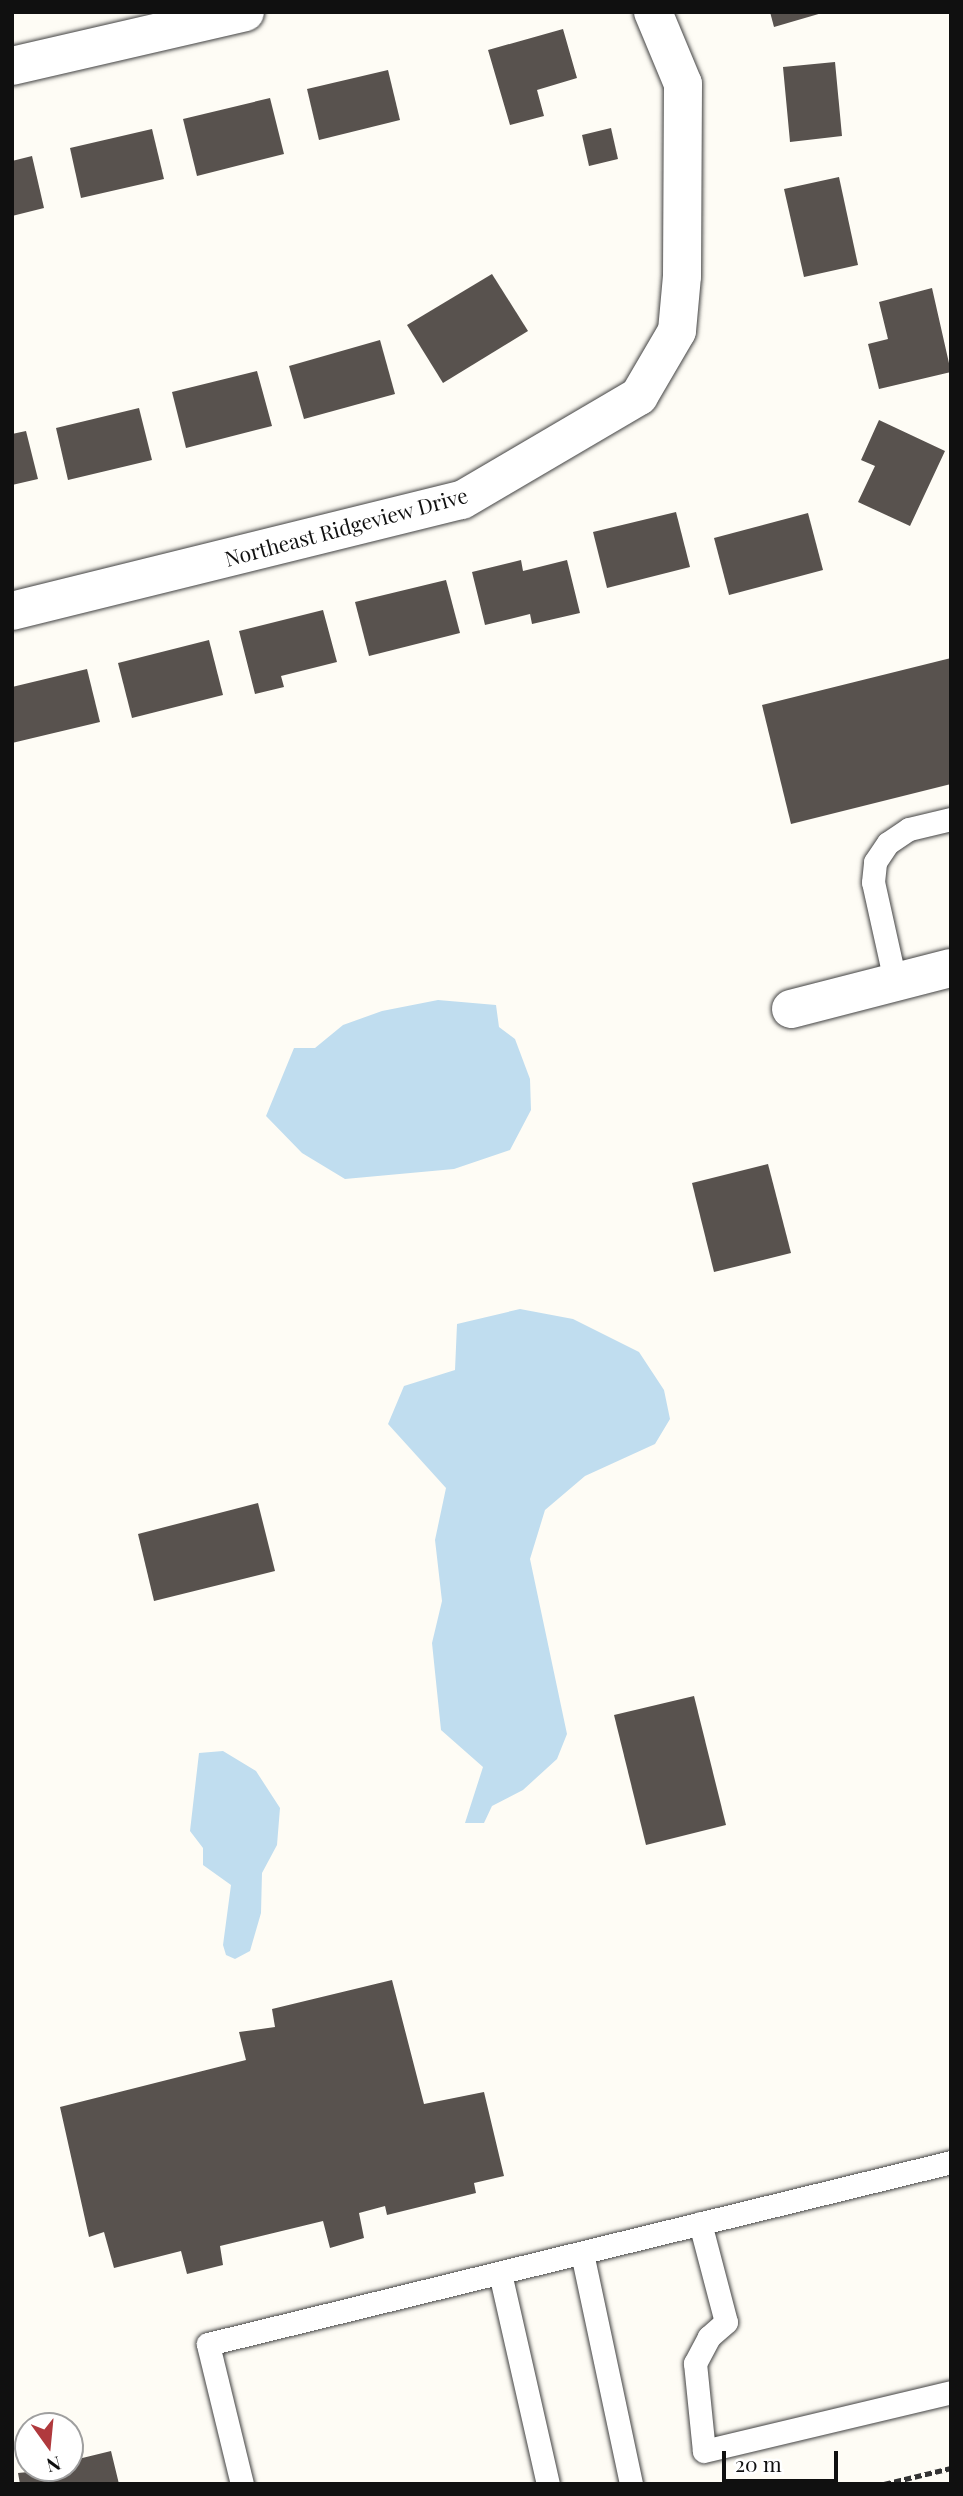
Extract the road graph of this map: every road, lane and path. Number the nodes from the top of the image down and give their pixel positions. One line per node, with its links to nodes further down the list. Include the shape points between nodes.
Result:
1 (245, 12): 3 (street)
2 (653, 12): 4 (street, Northeast Ridgeview Drive, via 683,85 682,276 677,331 639,396 462,500)
3 (12, 66)
4 (12, 611)
5 (951, 819): 7 (lane, via 909,829 888,843 875,862 873,882)
6 (951, 968): 7 (street)
7 (895, 981): 8 (street)
8 (791, 1009)
9 (951, 2162): 10 (lane)
10 (700, 2222): 11 (lane); 13 (lane, via 726,2322 709,2337 695,2363 704,2451)
11 (582, 2253): 12 (lane); 17 (lane)
12 (500, 2273): 15 (lane, via 208,2344); 16 (lane)
13 (951, 2392)
14 (951, 2468): 18 (path)
15 (242, 2484)
16 (548, 2484)
17 (631, 2484)
18 (884, 2484)

